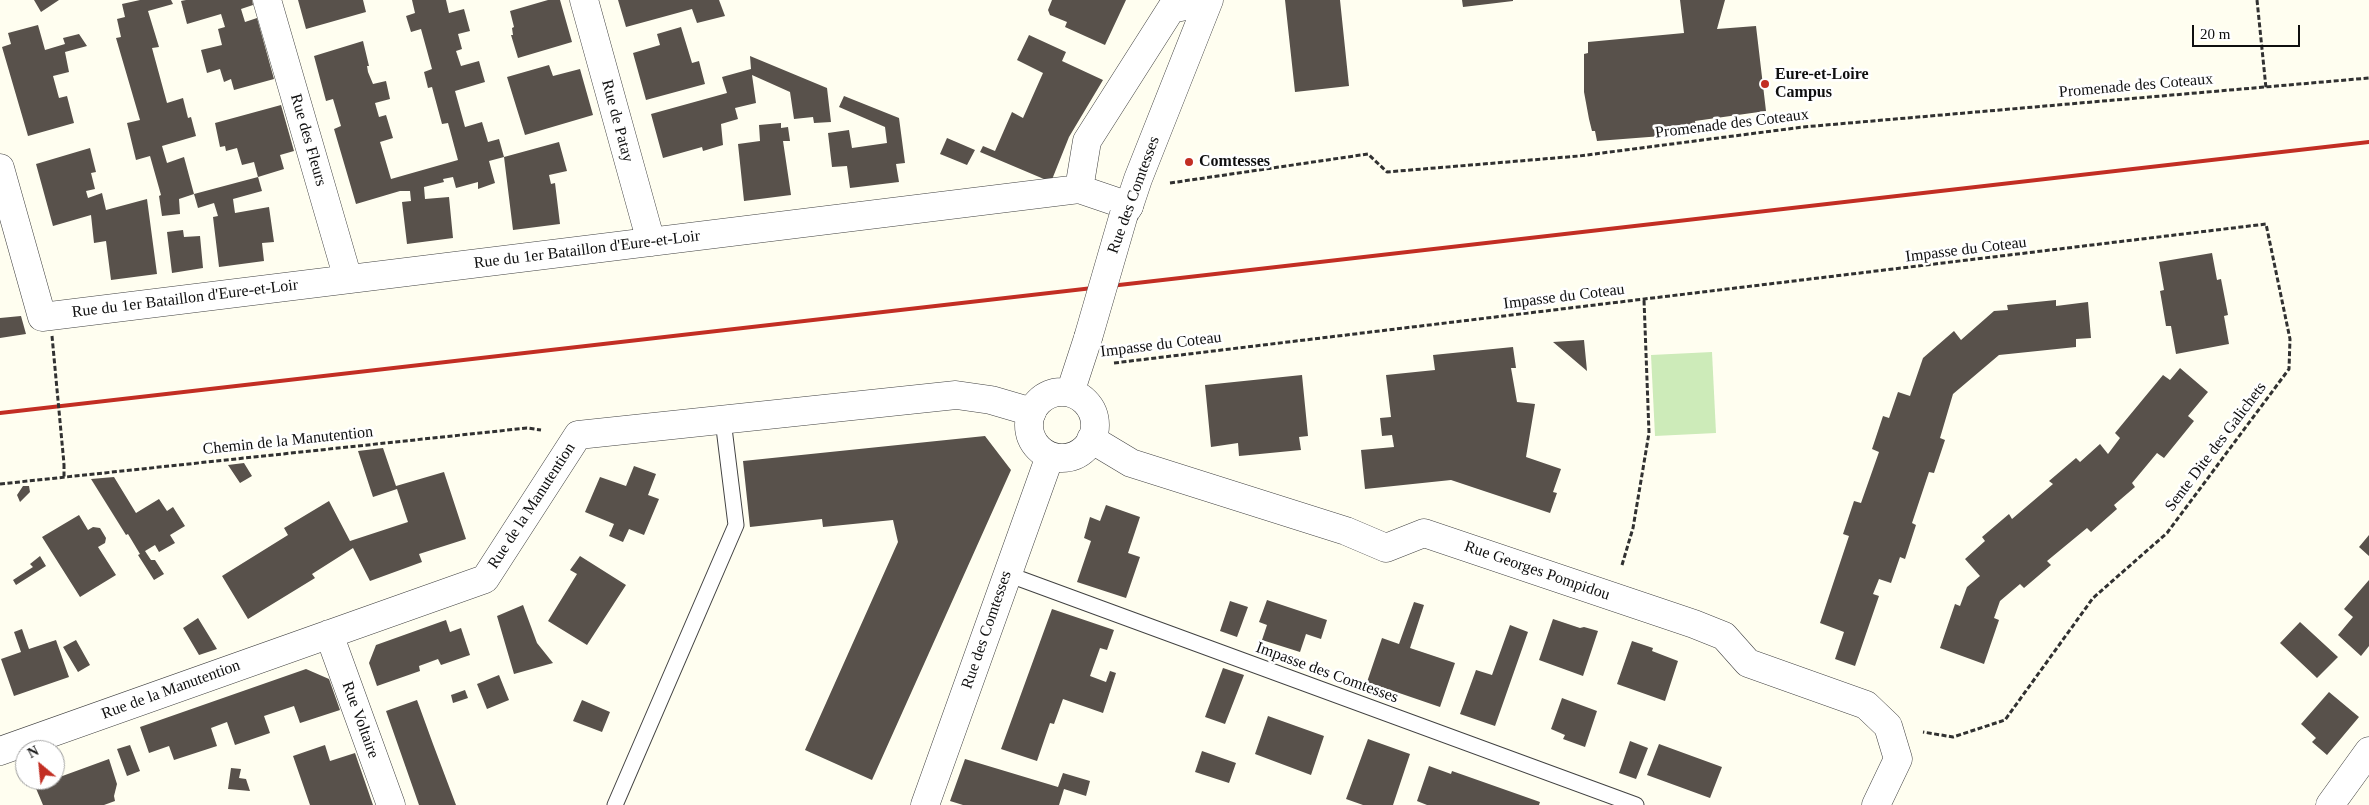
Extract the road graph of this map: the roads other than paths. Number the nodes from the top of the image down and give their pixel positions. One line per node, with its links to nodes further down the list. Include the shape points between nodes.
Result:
1 (268, 0): 8 (street, Rue des Fleurs)
2 (584, 0): 7 (street, Rue de Patay)
3 (1208, 0): 5 (street, Rue des Comtesses, via 1171,9 1087,141); 6 (street, Rue des Comtesses)
4 (0, 168): 8 (street, Rue du 1er Bataillon d'Eure-et-Loir, via 47,326)
5 (1079, 189): 6 (street, Rue du 1er Bataillon d'Eure-et-Loir); 7 (street, Rue du 1er Bataillon d'Eure-et-Loir)
6 (1126, 210): 9 (street, Rue des Comtesses, bridge)
7 (651, 242): 8 (street, Rue du 1er Bataillon d'Eure-et-Loir)
8 (348, 279)
9 (1073, 380): 10 (street, via 1036,404); 12 (street, via 1092,411)
10 (1032, 412): 11 (street, Rue de la Manutention, via 991,400 956,395); 13 (street, via 1030,428 1034,442)
11 (723, 420): 15 (street, Rue de la Manutention, via 578,435 485,579); 19 (lane, via 736,526)
12 (1092, 439): 13 (street, via 1069,457); 22 (street, Rue Georges Pompidou, via 1131,463 1346,531 1386,548 1424,533 1724,636 1748,663 1866,705 1888,726 1898,760)
13 (1050, 456): 14 (street, Rue des Comtesses)
14 (1007, 574): 20 (street, Rue des Comtesses); 21 (lane, Impasse des Comtesses)
15 (329, 634): 16 (street, Rue de la Manutention); 18 (street, Rue Voltaire)
16 (0, 751)
17 (2369, 751): 23 (street)
18 (391, 805)
19 (615, 805)
20 (925, 805)
21 (1636, 805)
22 (1876, 805)
23 (2330, 805)

